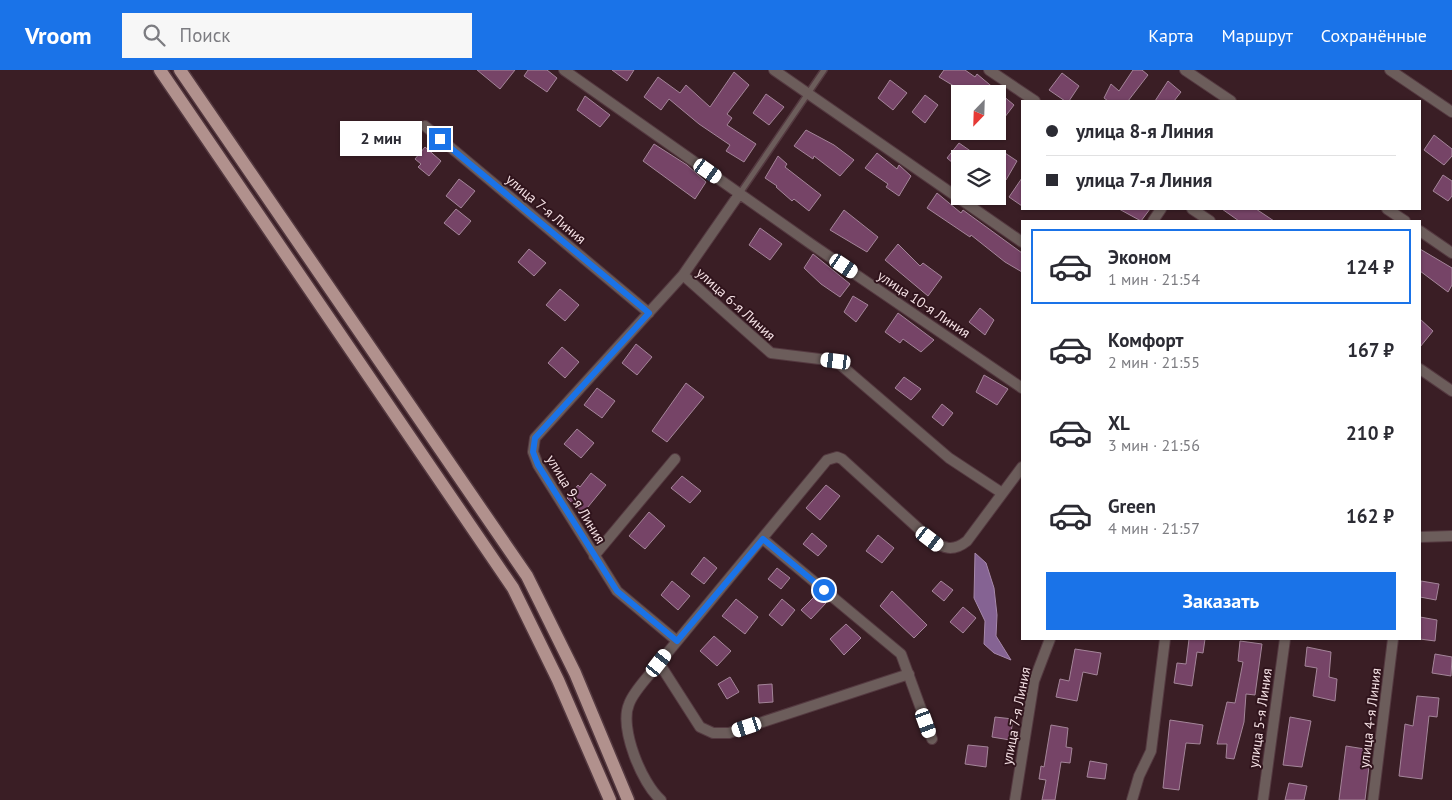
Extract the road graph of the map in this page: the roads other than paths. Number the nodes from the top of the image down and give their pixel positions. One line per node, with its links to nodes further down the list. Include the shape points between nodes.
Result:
1 (160, 70): 42 (main road, via 513,588 558,680)
2 (180, 70): 43 (main road, via 527,576 575,673)
3 (564, 70): 14 (street, улица 10-я Линия)
4 (774, 70): 9 (street)
5 (824, 70): 9 (lane)
6 (989, 70): 10 (street)
7 (1185, 70): 11 (street)
8 (1390, 70): 12 (street)
9 (808, 94): 14 (lane); 20 (street)
10 (1034, 100)
11 (1230, 100)
12 (1452, 112)
13 (425, 126): 23 (street, улица 7-я Линия)
14 (740, 193): 22 (street, улица 6-я Линия); 25 (street, улица 10-я Линия)
15 (1194, 210): 17 (street)
16 (1388, 210): 18 (street)
17 (1208, 220)
18 (1404, 220)
19 (1421, 232): 21 (street)
20 (1021, 241)
21 (1452, 253)
22 (684, 275): 23 (street, улица 9-я Линия); 29 (street, улица 6-я Линия, via 771,353 836,361 949,458)
23 (649, 313): 33 (street, улица 9-я Линия, via 535,438 533,452 538,465)
24 (1421, 370): 26 (street)
25 (1021, 387)
26 (1452, 391)
27 (676, 459): 33 (street)
28 (1021, 468): 29 (street)
29 (1002, 493): 32 (street, via 967,541 949,550 930,539 842,459 832,458 823,463)
30 (1452, 536): 31 (street)
31 (1421, 537)
32 (763, 539): 38 (street); 40 (street, via 901,654)
33 (594, 556): 38 (street, улица 9-я Линия, via 617,591)
34 (1050, 640): 45 (street, улица 7-я Линия, via 1034,680)
35 (1165, 640): 46 (street, via 1151,751)
36 (1285, 640): 47 (street, улица 5-я Линия)
37 (1394, 640): 48 (street, улица 4-я Линия)
38 (677, 641): 39 (street)
39 (659, 663): 40 (street, via 700,728 713,733 729,733); 44 (street, via 629,703 625,721 633,752 652,793)
40 (908, 674): 41 (street)
41 (932, 739)
42 (610, 800)
43 (628, 800)
44 (661, 800)
45 (1015, 800)
46 (1132, 800)
47 (1263, 800)
48 (1373, 800)

